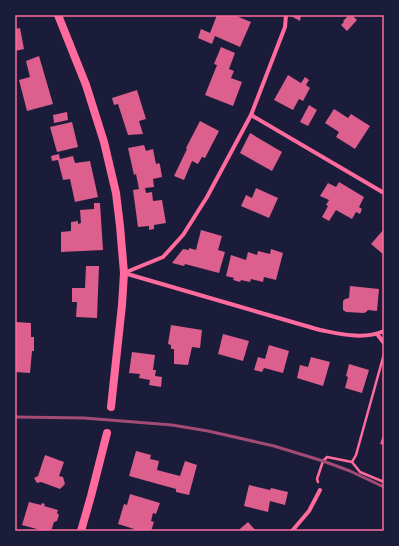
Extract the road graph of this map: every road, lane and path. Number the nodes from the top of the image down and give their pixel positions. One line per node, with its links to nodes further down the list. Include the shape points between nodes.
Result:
1 (58, 15): 5 (main road, via 86,85 104,142 116,193)
2 (286, 15): 3 (street, via 285,27)
3 (251, 115): 4 (street); 5 (street, via 183,235 163,258)
4 (384, 193)
5 (124, 273): 7 (street, via 320,330 343,335); 10 (main road)
6 (384, 331): 7 (street)
7 (377, 334): 8 (street)
8 (384, 342)
9 (384, 354): 12 (path)
10 (111, 407)
11 (106, 432): 15 (main road)
12 (352, 462): 13 (path, via 360,472); 14 (path, via 327,457 317,479)
13 (384, 482)
14 (320, 490): 16 (street)
15 (81, 531)
16 (292, 531)

